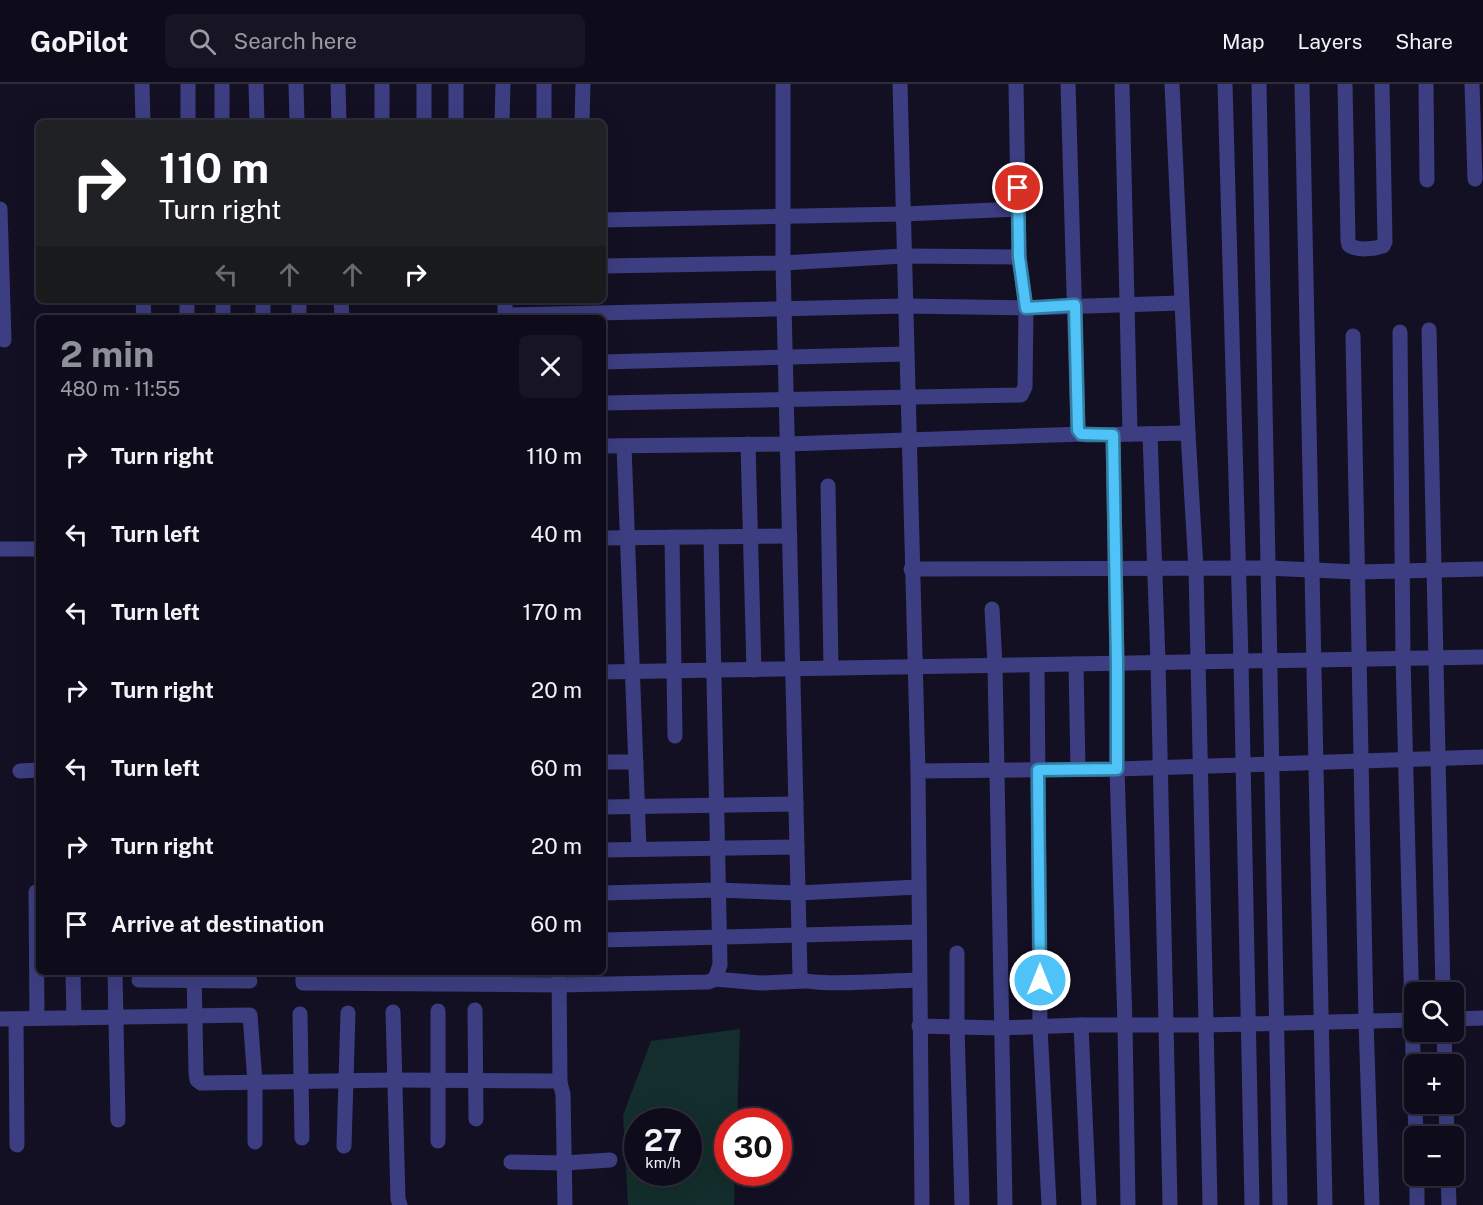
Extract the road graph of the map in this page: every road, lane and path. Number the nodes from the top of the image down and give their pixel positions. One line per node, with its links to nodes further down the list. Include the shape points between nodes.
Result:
1 (142, 84): 26 (street)
2 (188, 84): 27 (street)
3 (222, 84): 28 (street)
4 (256, 84): 29 (street)
5 (296, 84): 30 (street)
6 (338, 84): 31 (street)
7 (382, 84): 32 (street)
8 (424, 84): 33 (street)
9 (456, 84): 34 (street)
10 (503, 84): 35 (street)
11 (543, 84): 36 (street)
12 (583, 84): 37 (street)
13 (783, 84): 43 (street)
14 (900, 84): 42 (street)
15 (1016, 84): 41 (street)
16 (1068, 84): 51 (street)
17 (1122, 84): 50 (street)
18 (1172, 84): 49 (street)
19 (1225, 84): 85 (street)
20 (1258, 84): 86 (street)
21 (1302, 84): 94 (street)
22 (1345, 84): 23 (street, via 1348,240 1356,249 1379,248 1385,242)
23 (1382, 84)
24 (1426, 84): 39 (street)
25 (1472, 84): 38 (street)
26 (142, 120)
27 (188, 120)
28 (222, 120)
29 (257, 120)
30 (297, 120)
31 (339, 120)
32 (382, 120)
33 (424, 120)
34 (456, 120)
35 (502, 120)
36 (544, 120)
37 (582, 120)
38 (1474, 179)
39 (1427, 180)
40 (0, 209): 59 (street)
41 (1018, 209): 42 (street); 46 (street)
42 (903, 214): 43 (street); 45 (street)
43 (783, 215): 44 (street); 47 (street)
44 (606, 220)
45 (904, 256): 46 (street); 47 (street); 52 (street)
46 (1019, 257): 53 (street)
47 (783, 263): 48 (street); 54 (street)
48 (606, 266)
49 (1181, 303): 50 (street); 67 (street)
50 (1127, 304): 51 (street); 70 (street)
51 (1075, 305): 53 (street); 68 (street, via 1077,422 1078,430)
52 (905, 306): 53 (street); 54 (street); 60 (street)
53 (1026, 308): 64 (street, via 1021,395)
54 (784, 309): 55 (street); 61 (street)
55 (505, 311)
56 (1429, 330): 93 (street)
57 (1400, 333): 92 (street)
58 (1353, 336): 95 (street)
59 (4, 340)
60 (907, 354): 61 (street); 64 (street)
61 (786, 357): 62 (street); 63 (street)
62 (606, 362)
63 (786, 398): 64 (street); 65 (street); 73 (street)
64 (907, 398): 71 (street)
65 (606, 403)
66 (1150, 434): 67 (street); 70 (street); 91 (street)
67 (1188, 434): 88 (street)
68 (1085, 435): 69 (street); 71 (street)
69 (1113, 435): 70 (street); 90 (street)
70 (1130, 435)
71 (908, 440): 73 (street); 87 (street)
72 (748, 444): 73 (street); 75 (street); 80 (street)
73 (787, 444): 77 (street)
74 (606, 446): 75 (street)
75 (624, 446): 82 (street)
76 (828, 486): 111 (street)
77 (790, 536): 80 (street); 112 (street)
78 (672, 537): 79 (street); 82 (street); 115 (street)
79 (711, 537): 80 (street); 113 (street)
80 (751, 537): 114 (street)
81 (606, 538): 82 (street)
82 (629, 538): 117 (street)
83 (0, 549): 84 (street)
84 (36, 549)
85 (1237, 568): 86 (street); 88 (street); 102 (street)
86 (1267, 568): 94 (street); 103 (street)
87 (911, 569): 90 (street); 110 (street)
88 (1196, 569): 91 (street); 104 (street)
89 (1483, 569): 93 (street)
90 (1115, 570): 91 (street); 107 (street)
91 (1155, 570): 105 (street)
92 (1402, 570): 93 (street); 95 (street); 97 (street)
93 (1433, 571): 98 (street)
94 (1311, 572): 95 (street); 101 (street)
95 (1358, 572): 100 (street)
96 (992, 609): 108 (street)
97 (1403, 657): 98 (street); 100 (street); 121 (street)
98 (1435, 657): 99 (street); 120 (street)
99 (1483, 657)
100 (1359, 658): 101 (street); 122 (street)
101 (1314, 659): 103 (street); 125 (street)
102 (1241, 660): 103 (street); 104 (street); 127 (street)
103 (1268, 660): 126 (street)
104 (1198, 661): 105 (street); 128 (street)
105 (1158, 662): 107 (street); 129 (street)
106 (1076, 664): 107 (street); 109 (street); 130 (street)
107 (1117, 664): 131 (street)
108 (994, 665): 109 (street); 110 (street); 133 (street)
109 (1037, 665): 134 (street)
110 (915, 666): 111 (street); 136 (street)
111 (831, 668): 112 (street)
112 (793, 669): 114 (street); 137 (street)
113 (714, 670): 114 (street); 115 (street); 138 (street)
114 (754, 670)
115 (674, 671): 117 (street); 118 (street)
116 (606, 672): 117 (street)
117 (633, 672): 124 (street)
118 (675, 736)
119 (1483, 757): 120 (street)
120 (1438, 758): 121 (street); 166 (street)
121 (1407, 759): 122 (street); 165 (street)
122 (1361, 760): 125 (street); 180 (street)
123 (606, 762): 124 (street)
124 (636, 762): 140 (street)
125 (1316, 762): 126 (street); 181 (street)
126 (1271, 763): 127 (street); 184 (street)
127 (1243, 764): 128 (street); 183 (street)
128 (1200, 765): 129 (street); 187 (street)
129 (1160, 767): 131 (street); 186 (street)
130 (1078, 769): 131 (street); 134 (street)
131 (1117, 769): 182 (street)
132 (36, 770): 135 (street)
133 (996, 770): 134 (street); 136 (street); 191 (street)
134 (1038, 770): 190 (street)
135 (20, 771)
136 (918, 771): 145 (street)
137 (796, 804): 138 (street); 141 (street)
138 (717, 805): 140 (street); 142 (street)
139 (606, 807): 140 (street)
140 (637, 807): 143 (street)
141 (797, 847): 142 (street); 147 (street)
142 (717, 848): 143 (street); 146 (street)
143 (639, 849): 144 (street)
144 (606, 850)
145 (918, 887): 147 (street); 149 (street)
146 (717, 890): 147 (street); 148 (street); 151 (street)
147 (798, 892): 150 (street)
148 (606, 893)
149 (919, 932): 150 (street); 162 (street)
150 (799, 935): 151 (street); 164 (street, via 800,975)
151 (719, 936): 152 (street); 160 (street, via 720,966)
152 (606, 940)
153 (957, 953): 189 (street)
154 (37, 975): 174 (street)
155 (73, 975): 175 (street)
156 (115, 975): 172 (street)
157 (303, 975): 159 (street, via 303,983)
158 (194, 976): 161 (street); 163 (street); 173 (street)
159 (559, 979): 160 (street); 198 (street)
160 (715, 979): 164 (street)
161 (139, 980)
162 (919, 980): 164 (street); 188 (street)
163 (250, 981)
164 (805, 981)
165 (1413, 982)
166 (1443, 982)
167 (475, 1010): 194 (street)
168 (438, 1011): 193 (street)
169 (393, 1012): 192 (street)
170 (348, 1013): 197 (street)
171 (300, 1014): 196 (street)
172 (114, 1017): 173 (street); 175 (street); 200 (street)
173 (195, 1017): 195 (street, via 199,1082); 195 (street, via 250,1015)
174 (37, 1018): 175 (street); 177 (street)
175 (74, 1018)
176 (1483, 1018): 178 (street)
177 (8, 1019): 204 (street)
178 (1464, 1019)
179 (1404, 1020): 180 (street)
180 (1366, 1021): 181 (street); 224 (street)
181 (1322, 1022): 184 (street); 223 (street)
182 (1125, 1024): 185 (street); 186 (street); 218 (street)
183 (1247, 1024): 184 (street); 187 (street); 221 (street)
184 (1277, 1024): 222 (street)
185 (1081, 1025): 190 (street); 217 (street)
186 (1167, 1025): 187 (street); 219 (street)
187 (1205, 1025): 220 (street)
188 (919, 1026): 189 (street); 213 (street)
189 (957, 1027): 191 (street); 214 (street)
190 (1040, 1027): 191 (street); 216 (street)
191 (1000, 1028): 215 (street)
192 (394, 1080): 193 (street); 197 (street); 211 (street)
193 (438, 1080): 194 (street); 202 (street)
194 (477, 1080): 198 (street); 199 (street)
195 (255, 1082): 196 (street); 203 (street)
196 (302, 1082): 197 (street); 201 (street)
197 (346, 1082): 205 (street)
198 (560, 1083): 208 (street)
199 (476, 1119)
200 (118, 1120)
201 (302, 1138)
202 (438, 1141)
203 (255, 1142)
204 (17, 1145)
205 (344, 1146)
206 (609, 1160): 208 (street)
207 (511, 1162): 208 (street)
208 (564, 1163): 212 (street)
209 (1417, 1186): 225 (street)
210 (1448, 1186): 226 (street)
211 (400, 1205)
212 (565, 1205)
213 (922, 1205)
214 (962, 1205)
215 (1005, 1205)
216 (1049, 1205)
217 (1089, 1205)
218 (1128, 1205)
219 (1170, 1205)
220 (1210, 1205)
221 (1252, 1205)
222 (1280, 1205)
223 (1325, 1205)
224 (1372, 1205)
225 (1418, 1205)
226 (1449, 1205)

